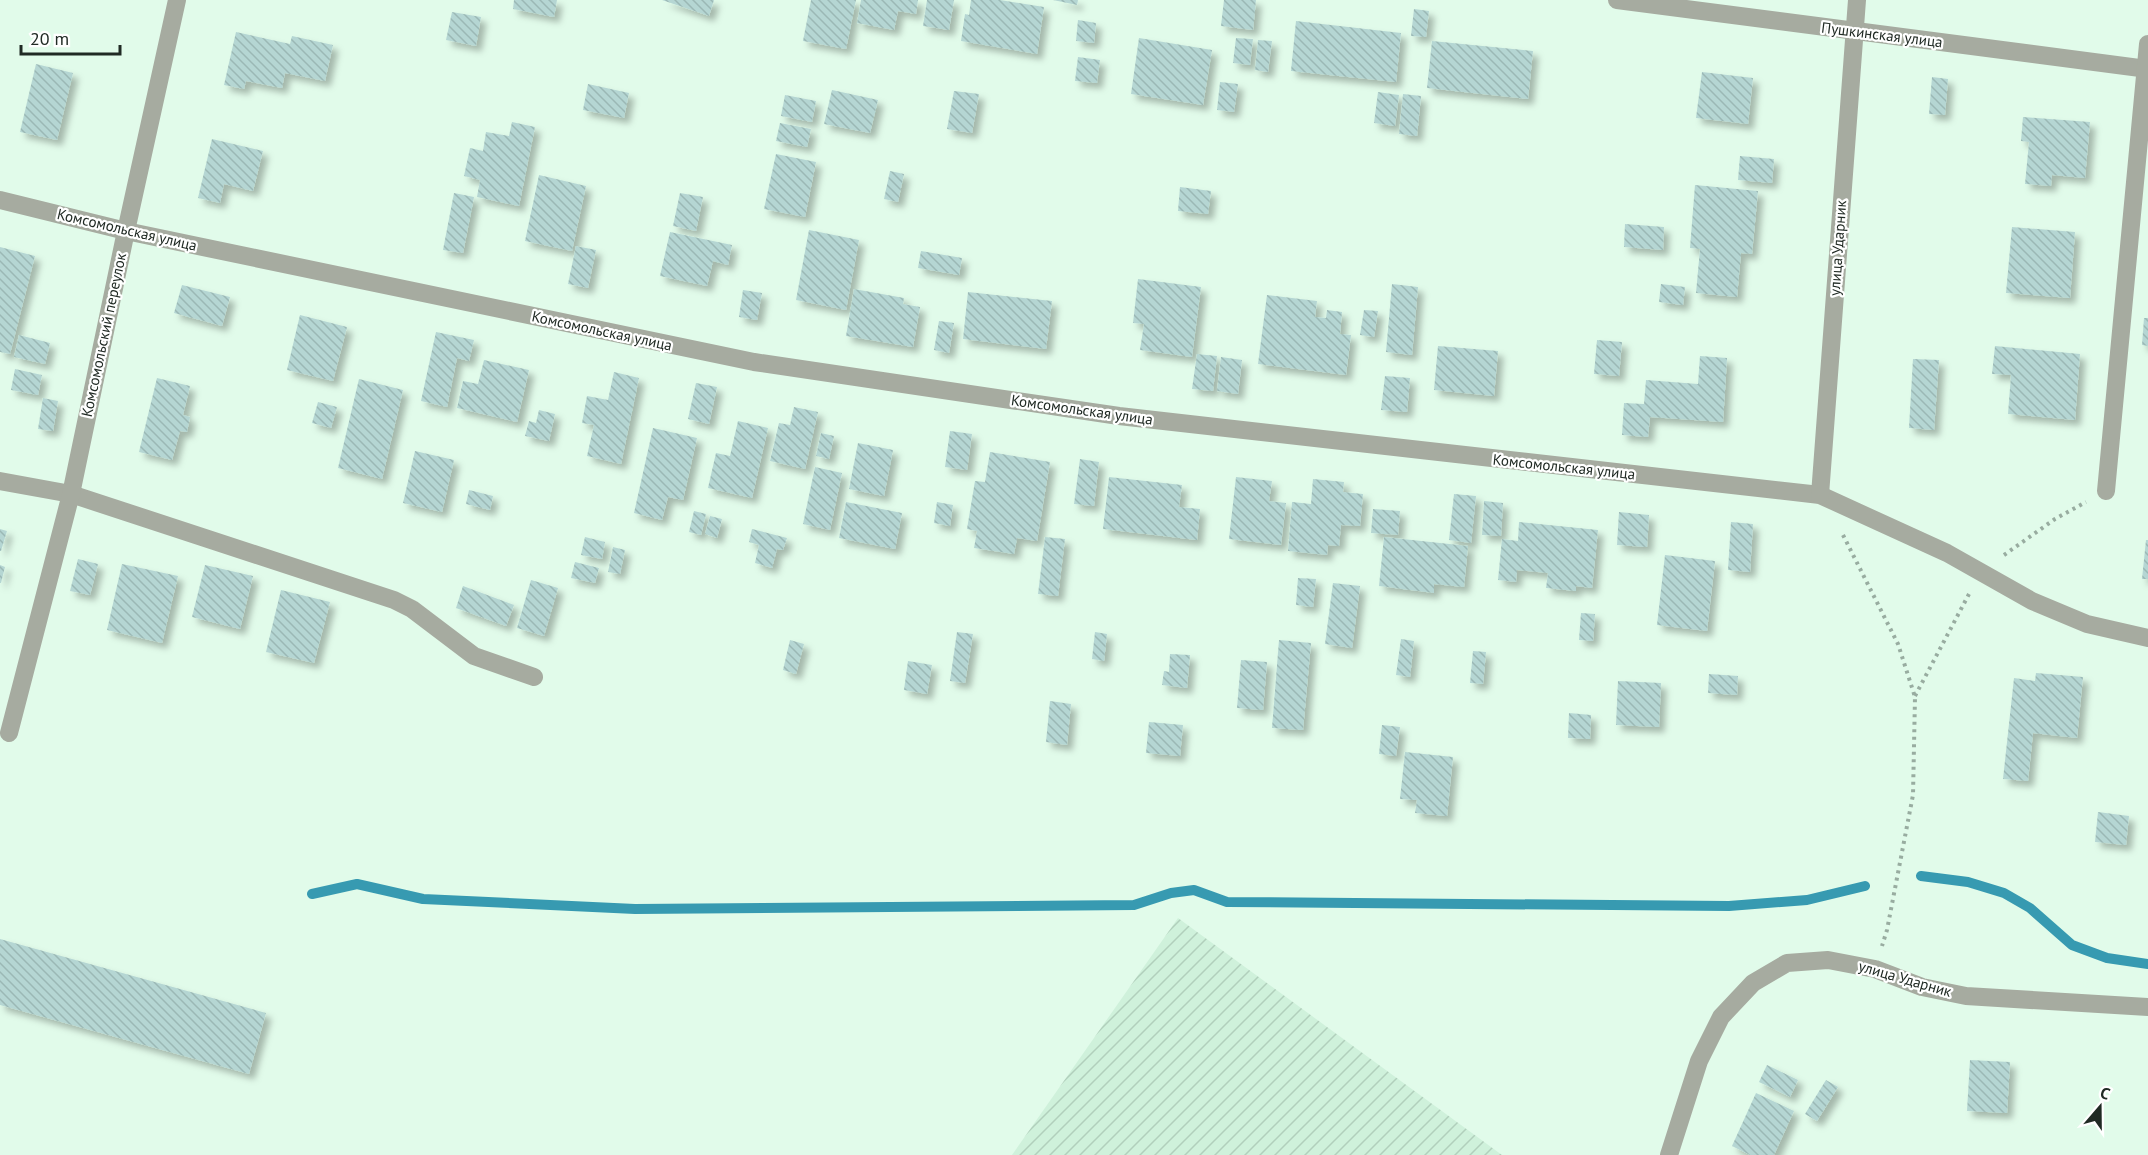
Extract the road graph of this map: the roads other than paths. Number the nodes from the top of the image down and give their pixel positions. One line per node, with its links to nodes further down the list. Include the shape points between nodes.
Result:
1 (177, 0): 8 (street, Комсомольский переулок)
2 (1617, 0): 4 (street, Пушкинская улица)
3 (1857, 0): 4 (street, улица Ударник)
4 (1854, 31): 6 (street, Пушкинская улица); 12 (street, улица Ударник)
5 (2148, 44): 6 (street)
6 (2147, 69): 10 (street)
7 (0, 200): 8 (street, Комсомольская улица)
8 (126, 231): 11 (street, Комсомольский переулок); 12 (street, Комсомольская улица, via 753,362 1119,416)
9 (0, 481): 11 (street)
10 (2106, 491)
11 (71, 494): 14 (street, via 394,600 474,656); 15 (street, Комсомольский переулок)
12 (1820, 495): 13 (street, Комсомольская улица, via 1947,553 2032,601 2087,624)
13 (2148, 638)
14 (534, 677)
15 (9, 733)
16 (2148, 1007): 17 (street, улица Ударник, via 1966,996 1922,987 1875,969 1828,960 1787,963 1753,984 1721,1017 1699,1061)
17 (1669, 1155)

